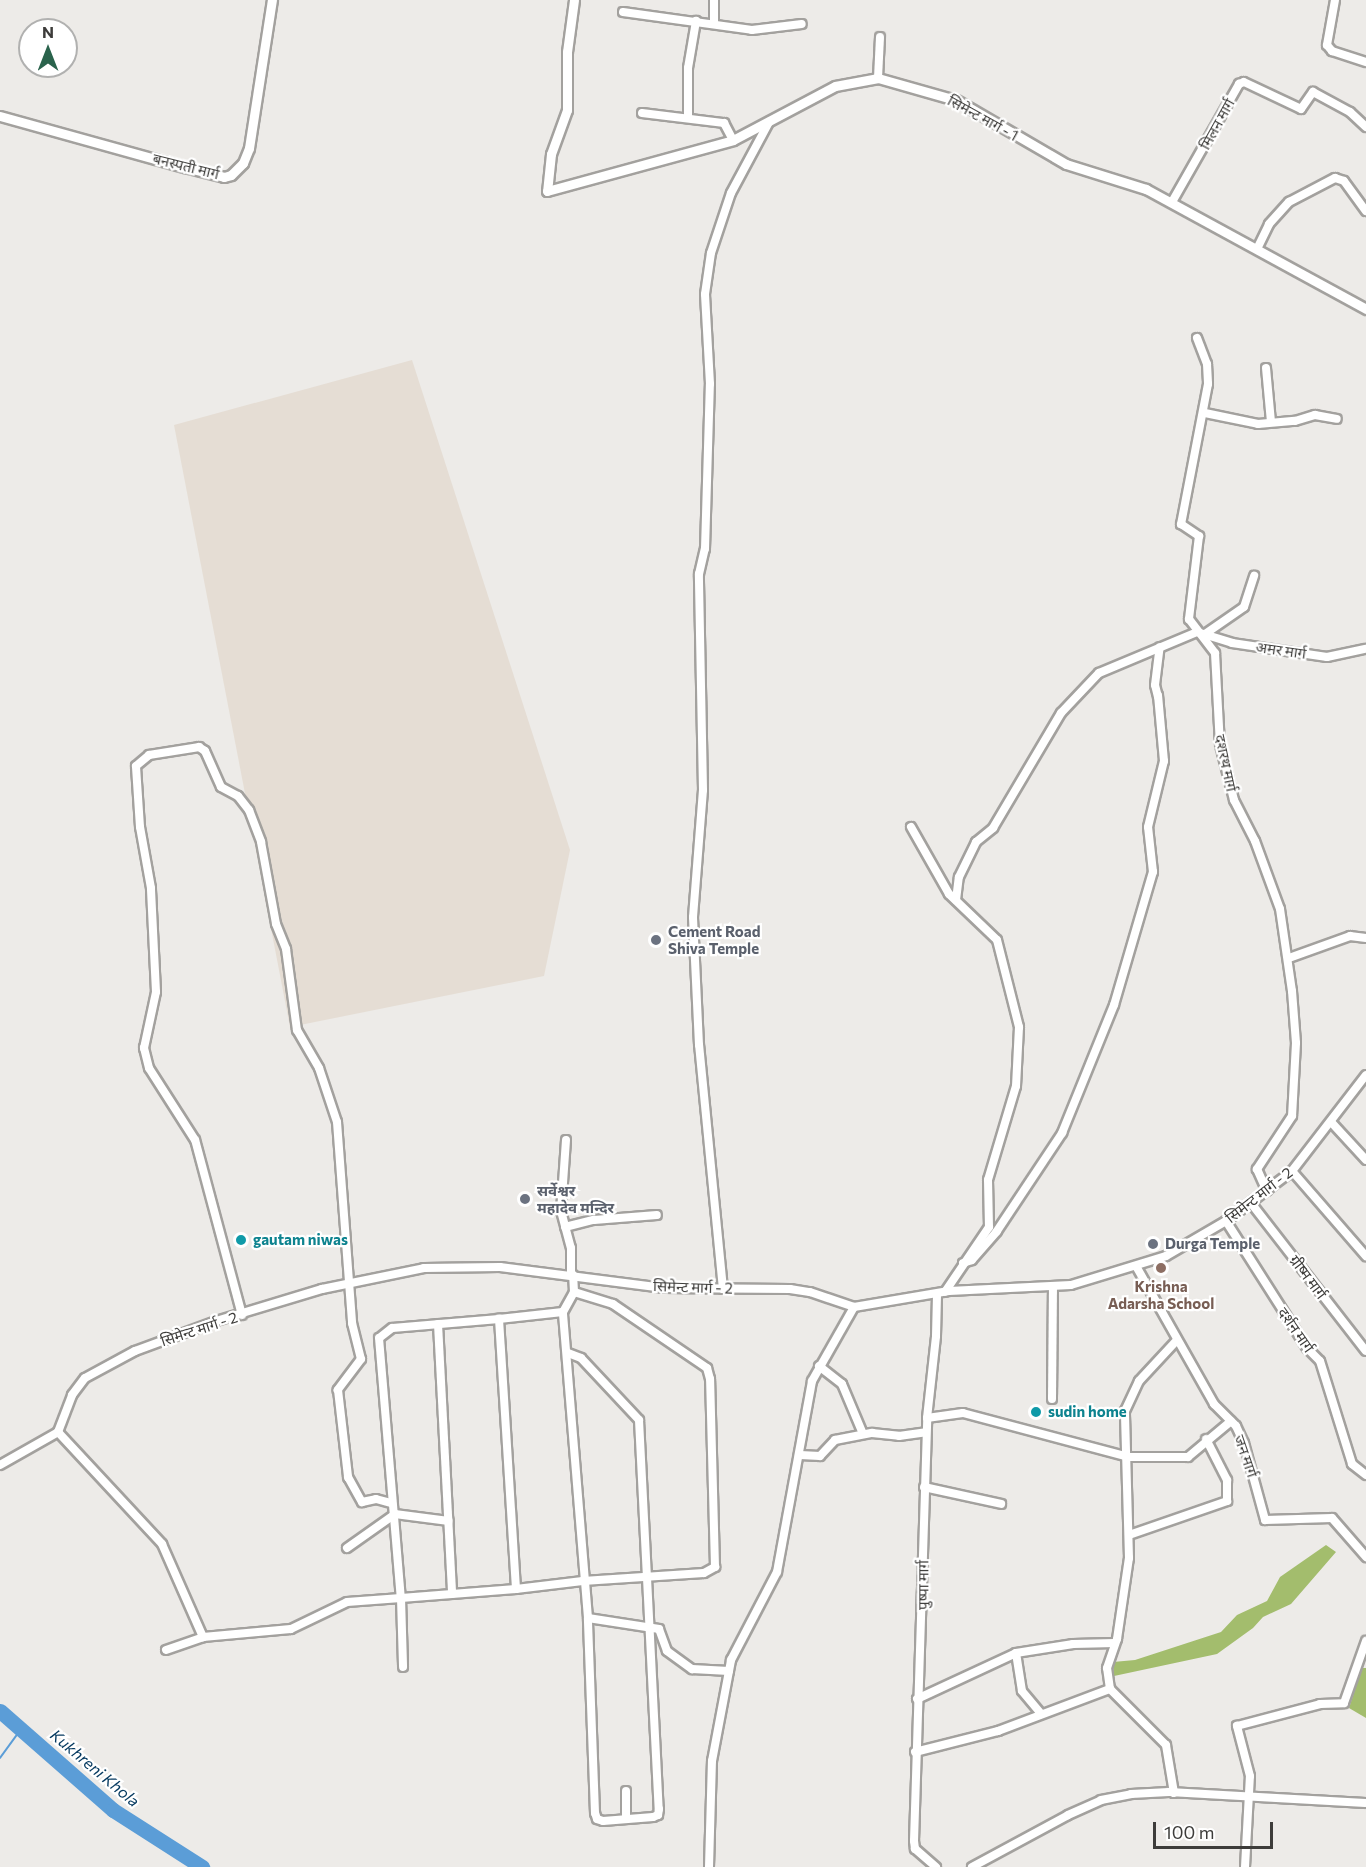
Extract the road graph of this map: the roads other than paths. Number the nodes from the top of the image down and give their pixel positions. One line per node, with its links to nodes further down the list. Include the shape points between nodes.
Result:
1 (272, 0): 13 (street, बनस्पती मार्ग, via 249,148 243,163 224,177)
2 (574, 0): 17 (street, सिमेन्ट मार्ग - 1, via 567,52 567,110 551,154 547,191)
3 (714, 0): 7 (street)
4 (1335, 0): 10 (street, via 1327,45 1332,51)
5 (623, 12): 6 (street)
6 (696, 21): 7 (street); 14 (street, via 687,78)
7 (714, 23): 8 (street, via 758,31)
8 (802, 24)
9 (880, 37): 11 (street)
10 (1366, 62)
11 (878, 78): 15 (street, सिमेन्ट मार्ग - 1, via 835,86); 18 (street, सिमेन्ट मार्ग - 1, via 956,100 1066,164 1146,189)
12 (642, 112): 14 (street)
13 (0, 116)
14 (688, 118): 17 (street, via 728,124)
15 (771, 118): 17 (street, सिमेन्ट मार्ग - 1); 51 (street, via 730,193 711,253 705,294 710,384 705,549 699,574 703,790 693,917 699,1045)
16 (1365, 124): 18 (street, मिलन मार्ग, via 1313,92 1300,109 1244,82 1239,84)
17 (733, 140)
18 (1172, 202): 20 (street, सिमेन्ट मार्ग - 1)
19 (1366, 211): 20 (street, via 1344,181 1335,178 1288,202 1269,224)
20 (1258, 247): 21 (street, सिमेन्ट मार्ग - 1)
21 (1365, 308)
22 (1197, 338): 24 (street, दशरथ मार्ग, via 1207,364)
23 (1266, 368): 26 (street)
24 (1205, 413): 26 (street, via 1258,424); 28 (street, दशरथ मार्ग, via 1181,524 1199,536 1189,620)
25 (1337, 419): 26 (street, via 1315,415)
26 (1271, 422)
27 (1254, 576): 28 (street, via 1244,607)
28 (1201, 634): 29 (street); 30 (street, अमर मार्ग, via 1232,643 1327,657); 34 (street, दशरथ मार्ग, via 1215,653 1220,745 1234,800 1255,841 1281,909)
29 (1160, 647): 32 (street, via 1099,673 1069,703 993,828 976,842 959,878); 46 (street, via 1155,685 1164,761 1148,827 1153,872 1114,1005 1062,1133 997,1231 972,1260)
30 (1366, 650)
31 (911, 827): 32 (street)
32 (956, 900): 46 (street, via 997,940 1006,984 1014,996 1020,1046 1016,1086 988,1180 989,1227)
33 (1366, 938): 34 (street, via 1350,936)
34 (1288, 958): 40 (street, दशरथ मार्ग, via 1296,1043 1292,1116 1257,1169)
35 (1366, 1075): 36 (street, सिमेन्ट मार्ग - 2)
36 (1332, 1123): 38 (street); 39 (street, सिमेन्ट मार्ग - 2)
37 (566, 1140): 44 (street, via 561,1211)
38 (1366, 1160)
39 (1292, 1171): 40 (street, सिमेन्ट मार्ग - 2); 45 (street)
40 (1267, 1191): 41 (street, सिमेन्ट मार्ग - 2)
41 (1251, 1203): 43 (street, सिमेन्ट मार्ग - 2); 60 (street, ग्रीष्म मार्ग)
42 (657, 1215): 44 (street, via 594,1220)
43 (1226, 1221): 47 (street, सिमेन्ट मार्ग - 2, via 1166,1256); 73 (street, दर्शन मार्ग, via 1307,1348 1320,1361 1352,1464)
44 (565, 1227): 48 (street, via 573,1260)
45 (1366, 1256)
46 (963, 1263): 53 (street)
47 (1136, 1266): 50 (street, सिमेन्ट मार्ग - 2, via 1071,1285); 59 (street, जन मार्ग)
48 (572, 1275): 49 (street, सिमेन्ट मार्ग - 2, via 500,1267 424,1268); 51 (street, सिमेन्ट मार्ग - 2, via 664,1288); 52 (street)
49 (351, 1283): 56 (street, सिमेन्ट मार्ग - 2); 56 (street, via 337,1122 320,1068 297,1030 286,949 276,924 261,842 249,810 238,796 221,787 205,751 199,747 149,755 136,766 140,827 151,888 156,992 144,1048 149,1068 195,1140); 75 (street, via 351,1323 361,1359 338,1390 348,1477 362,1502 376,1499)
50 (1053, 1286): 53 (street, सिमेन्ट मार्ग - 2); 63 (street)
51 (723, 1289): 54 (street, सिमेन्ट मार्ग - 2, via 810,1292)
52 (574, 1292): 55 (street); 82 (street, via 613,1304 706,1368 710,1378 715,1567 704,1573)
53 (941, 1293): 54 (street, सिमेन्ट मार्ग - 2); 64 (street, पुष्पा मार्ग)
54 (854, 1307): 62 (street)
55 (563, 1312): 57 (street); 61 (street)
56 (242, 1315): 66 (street, सिमेन्ट मार्ग - 2, via 135,1351 85,1378 72,1395)
57 (499, 1319): 58 (street); 84 (street)
58 (438, 1324): 75 (street, via 392,1328 380,1338); 78 (street)
59 (1177, 1340): 65 (street, जन मार्ग, via 1214,1404); 71 (street, via 1131,1394 1125,1411)
60 (1366, 1351)
61 (568, 1353): 82 (street, via 581,1358 639,1420); 83 (street)
62 (819, 1366): 68 (street, via 842,1384); 70 (street, via 812,1381)
63 (1052, 1399)
64 (927, 1418): 67 (street, पुष्पा मार्ग); 71 (street, via 963,1413)
65 (1231, 1421): 69 (street); 81 (street, जन मार्ग, via 1244,1443 1265,1520 1332,1518)
66 (58, 1432): 72 (street); 89 (street, via 162,1544 177,1570)
67 (926, 1432): 68 (street); 74 (street, पुष्पा मार्ग)
68 (863, 1434): 70 (street, via 835,1440 820,1456)
69 (1206, 1439): 71 (street, via 1188,1457); 79 (street, via 1227,1480 1227,1501)
70 (800, 1455): 95 (street, via 787,1505 777,1572 764,1603 741,1636)
71 (1128, 1456): 79 (street)
72 (0, 1466)
73 (1366, 1475)
74 (924, 1486): 76 (street); 97 (street, पुष्पा मार्ग, via 924,1610)
75 (391, 1503): 77 (street)
76 (1002, 1504)
77 (395, 1514): 78 (street); 80 (street); 86 (street)
78 (449, 1521): 85 (street)
79 (1129, 1534): 91 (street, via 1130,1558)
80 (347, 1548)
81 (1366, 1557)
82 (645, 1576): 83 (street); 88 (street)
83 (583, 1581): 84 (street); 87 (street)
84 (516, 1589): 85 (street)
85 (452, 1594): 86 (street)
86 (401, 1598): 89 (street, via 346,1602 291,1629); 94 (street)
87 (588, 1618): 88 (street); 104 (street, via 595,1814 603,1821)
88 (649, 1627): 95 (street, via 663,1633 667,1651 692,1669); 104 (street, via 658,1815)
89 (203, 1637): 92 (street)
90 (1366, 1641): 102 (street, via 1344,1703 1320,1704 1237,1726 1249,1765)
91 (1115, 1643): 93 (street, via 1073,1644); 96 (street, via 1107,1668)
92 (166, 1650)
93 (1016, 1653): 97 (street); 98 (street, via 1022,1691)
94 (403, 1666)
95 (729, 1671): 105 (street, via 712,1761)
96 (1110, 1689): 98 (street); 101 (street, via 1162,1736)
97 (917, 1699): 99 (street, पुष्पा मार्ग)
98 (1041, 1714): 99 (street, via 998,1731)
99 (915, 1752): 106 (street, पुष्पा मार्ग, via 915,1849)
100 (626, 1791): 104 (street)
101 (1174, 1793): 102 (street); 107 (street, via 1101,1800)
102 (1251, 1798): 103 (street); 108 (street)
103 (1366, 1803)
104 (626, 1819)
105 (709, 1867)
106 (936, 1867)
107 (972, 1867)
108 (1245, 1867)

